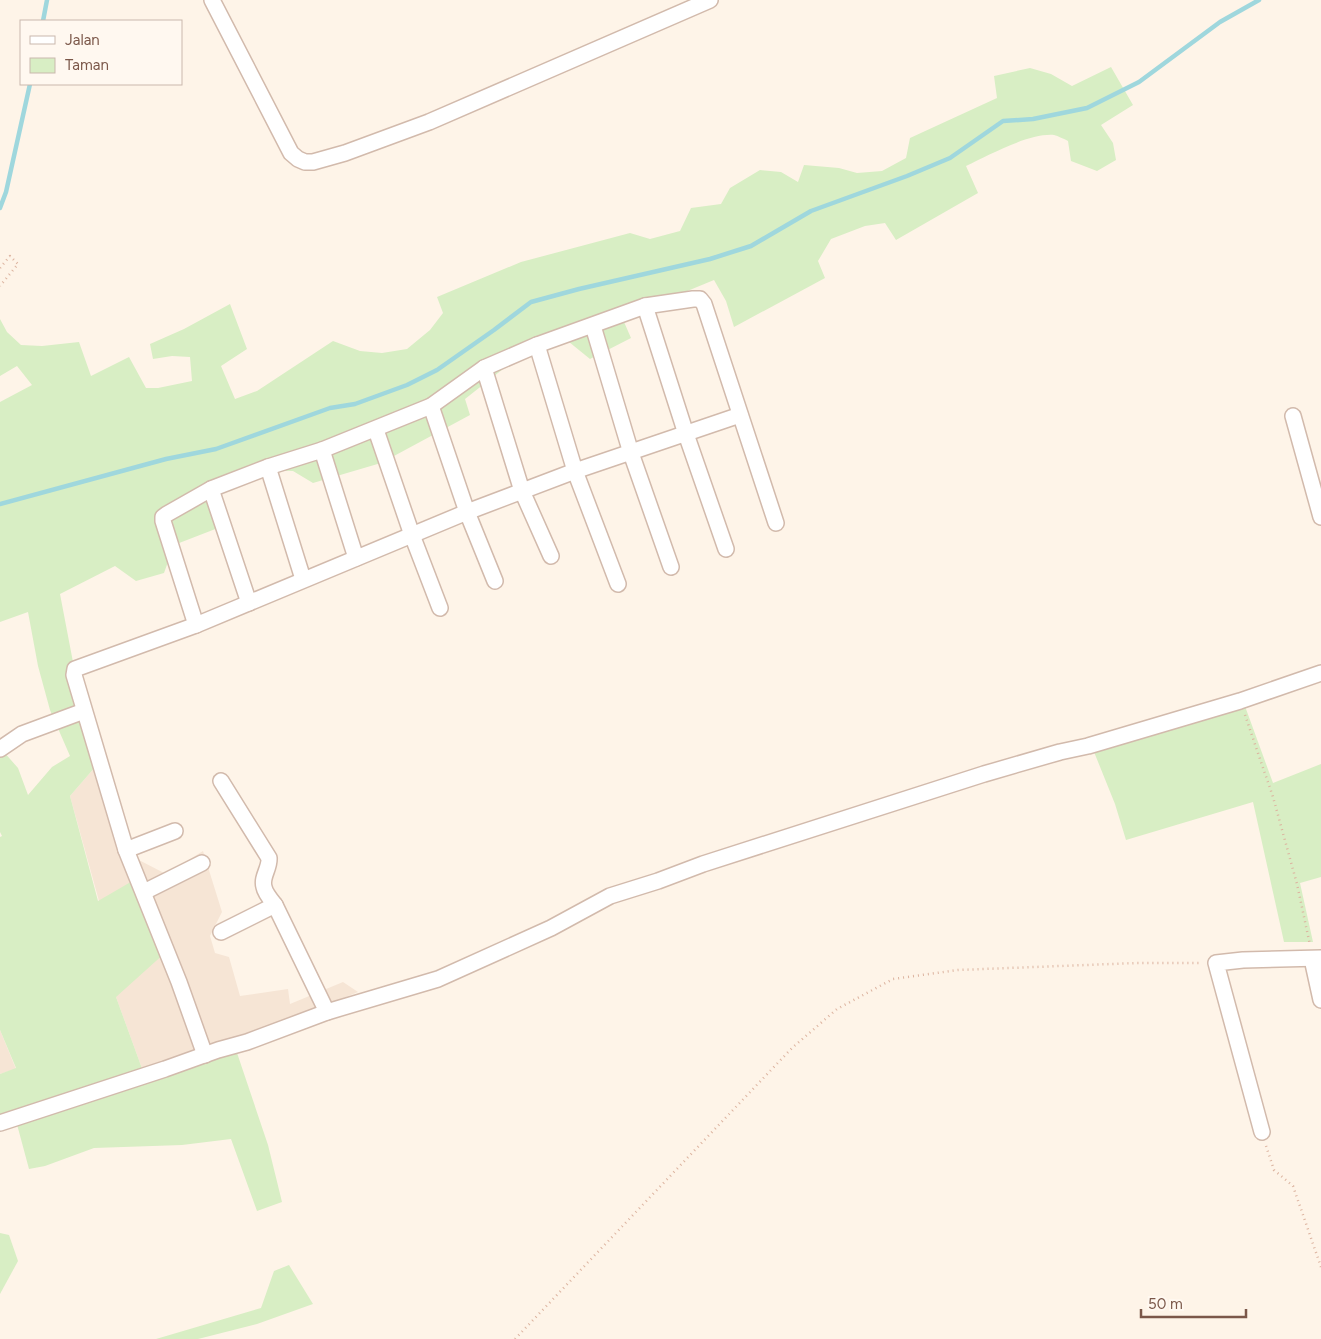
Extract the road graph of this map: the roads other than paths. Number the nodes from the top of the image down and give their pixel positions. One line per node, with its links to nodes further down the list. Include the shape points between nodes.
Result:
1 (212, 0): 2 (street, via 291,153 305,162 345,153 429,122)
2 (710, 0)
3 (645, 306): 4 (street); 8 (street, via 693,299 702,301); 11 (street)
4 (593, 326): 5 (street); 13 (street)
5 (537, 345): 6 (street); 15 (street)
6 (484, 368): 7 (street); 17 (street)
7 (432, 406): 10 (street); 19 (street)
8 (740, 415): 11 (street); 21 (street)
9 (1293, 416): 18 (street)
10 (376, 430): 12 (street); 22 (street)
11 (686, 434): 13 (street); 23 (street)
12 (322, 450): 14 (street); 25 (street)
13 (631, 453): 15 (street); 26 (street)
14 (268, 467): 16 (street); 27 (street)
15 (575, 471): 17 (street); 29 (street)
16 (211, 489): 30 (street); 32 (street, via 162,519)
17 (522, 491): 19 (street); 24 (street)
18 (1318, 495): 20 (street)
19 (467, 512): 22 (street); 28 (street)
20 (1321, 517)
21 (776, 523)
22 (412, 536): 25 (street); 31 (street)
23 (726, 549)
24 (551, 556)
25 (356, 558): 27 (street)
26 (672, 567)
27 (304, 579): 30 (street)
28 (495, 581)
29 (618, 584)
30 (249, 603): 32 (street)
31 (440, 608)
32 (196, 624): 34 (street, via 77,667 74,675)
33 (1321, 673): 45 (street, via 1240,701 984,774 703,864 610,896 551,928 438,979)
34 (84, 711): 35 (street, via 22,734); 38 (street)
35 (0, 748)
36 (221, 781): 41 (street, via 269,858 263,881)
37 (175, 832): 38 (street)
38 (126, 850): 40 (street)
39 (202, 863): 40 (street)
40 (144, 892): 46 (street)
41 (275, 905): 42 (street); 45 (street)
42 (220, 932)
43 (1317, 959): 44 (street); 48 (street, via 1216,963)
44 (1321, 1000)
45 (326, 1012): 46 (street)
46 (204, 1055): 47 (street)
47 (0, 1123)
48 (1262, 1132)

